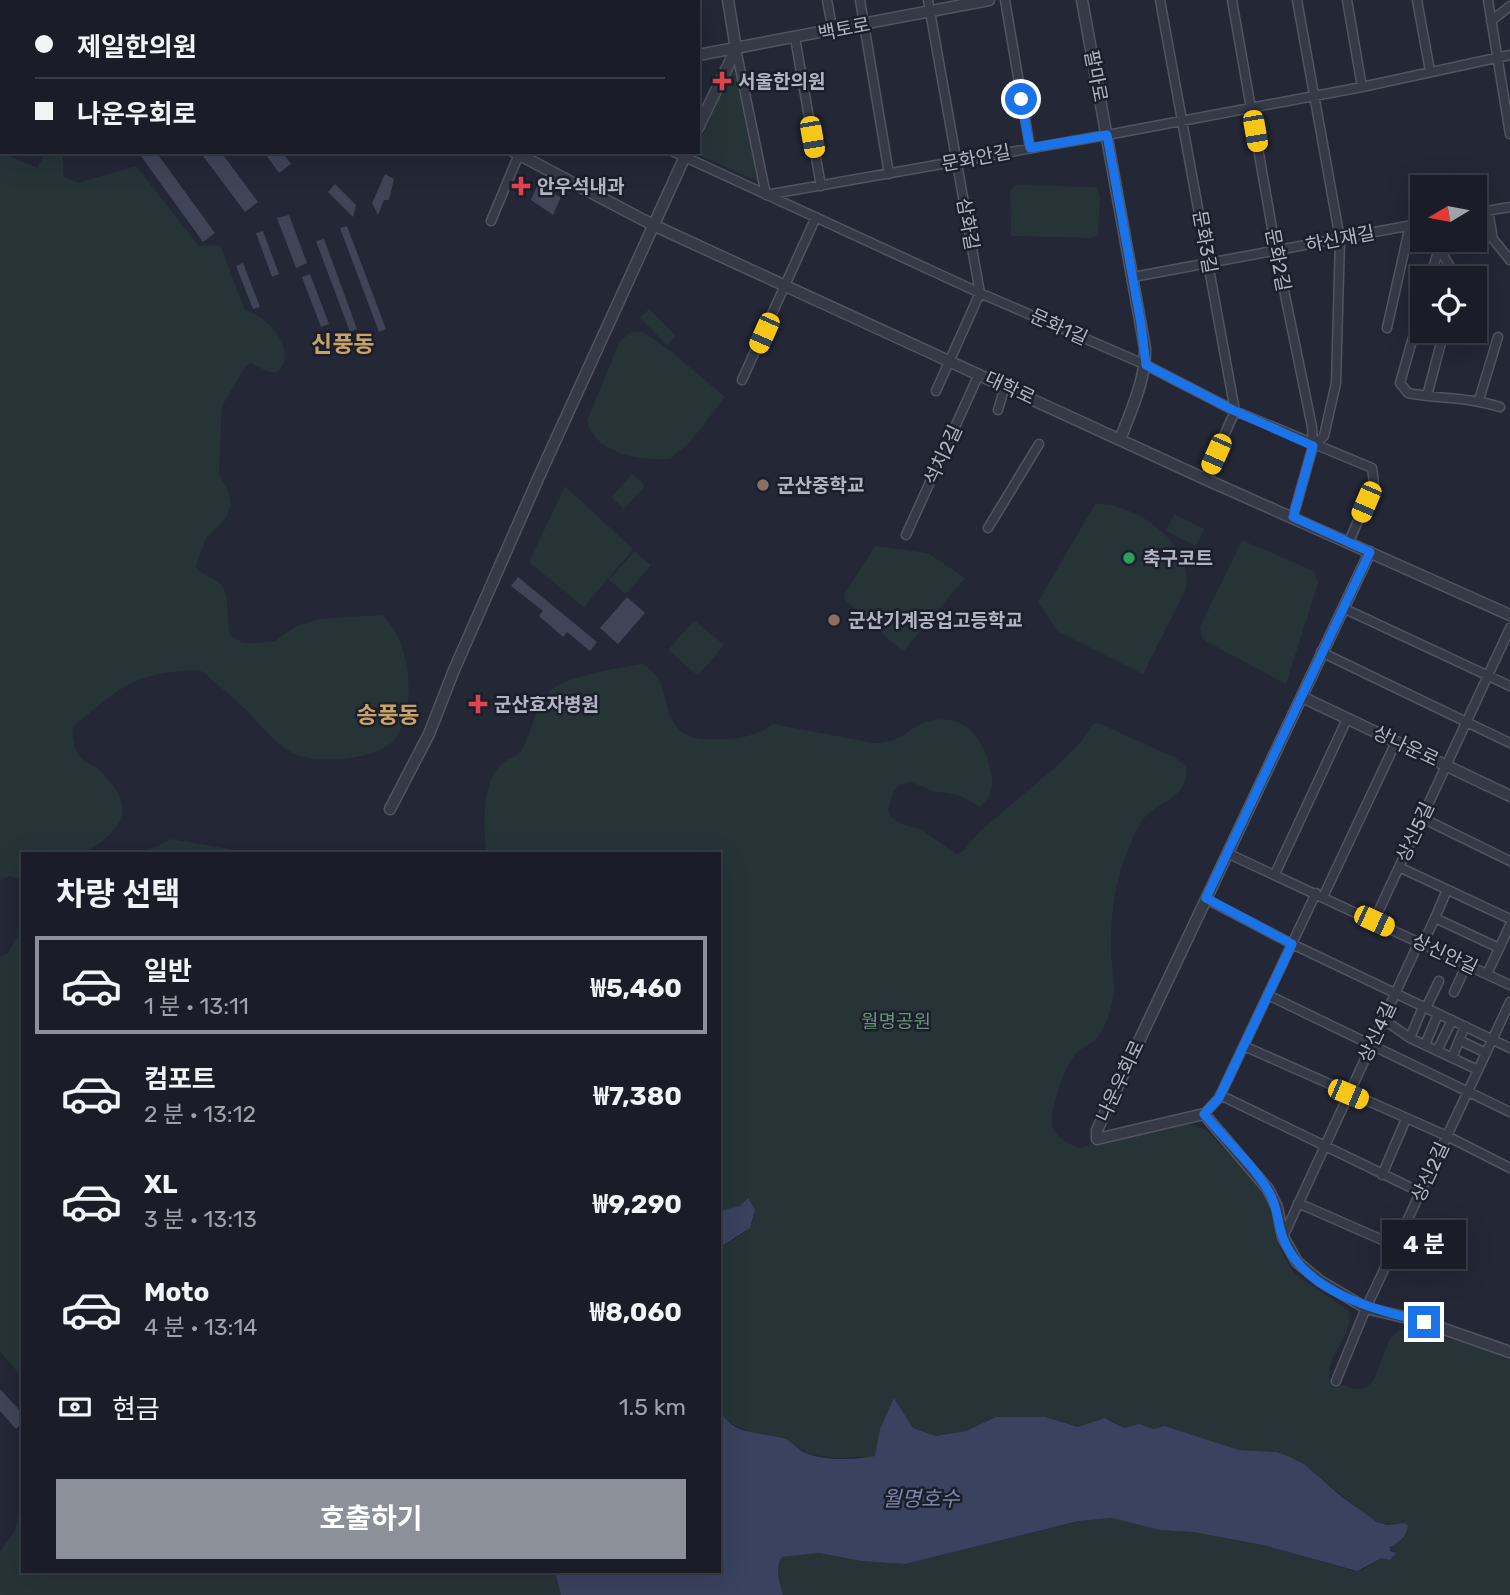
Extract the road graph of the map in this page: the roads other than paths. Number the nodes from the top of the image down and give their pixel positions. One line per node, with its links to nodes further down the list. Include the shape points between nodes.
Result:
1 (728, 0): 19 (street)
2 (827, 0): 17 (street)
3 (860, 0): 16 (street)
4 (989, 0): 13 (street, 백토로)
5 (1004, 0): 34 (street)
6 (1082, 0): 33 (street, 팔마로)
7 (1160, 0): 29 (street, 문화3길)
8 (1232, 0): 28 (street, 문화2길)
9 (1297, 0): 27 (street)
10 (1347, 0): 26 (street)
11 (1417, 0): 23 (street)
12 (1488, 0): 15 (street)
13 (929, 5): 16 (street, 백토로); 38 (street, 삼화길)
14 (1510, 6): 15 (street)
15 (1491, 21): 22 (street)
16 (864, 26): 17 (street, 백토로); 39 (street)
17 (833, 32): 18 (street, 백토로)
18 (795, 38): 19 (street, 백토로); 40 (street)
19 (736, 49): 20 (street, 백토로); 31 (street); 41 (street)
20 (700, 55)
21 (1510, 55): 22 (street, 문화안길)
22 (1497, 58): 23 (street, 문화안길); 25 (street)
23 (1430, 71): 26 (street, 문화안길)
24 (1510, 78): 25 (street)
25 (1500, 80): 30 (street)
26 (1362, 87): 27 (street, 문화안길)
27 (1315, 95): 28 (street, 문화안길); 48 (street)
28 (1251, 107): 29 (street, 문화안길); 49 (street, 문화2길)
29 (1183, 120): 33 (street, 문화안길); 51 (street, 문화3길)
30 (1509, 120): 32 (street)
31 (700, 124)
32 (1510, 134)
33 (1107, 135): 34 (street, 문화안길); 52 (street, 팔마로)
34 (1030, 148): 38 (street, 문화안길)
35 (518, 154): 45 (street)
36 (520, 154): 46 (street, 대학로)
37 (686, 155): 41 (street, 문화1길); 46 (street)
38 (957, 162): 39 (street, 문화안길); 54 (street, 삼화길)
39 (889, 174): 40 (street, 문화안길)
40 (821, 186): 41 (street, 문화안길)
41 (766, 195): 44 (street, 문화1길)
42 (1510, 207): 43 (street)
43 (1488, 211): 50 (street, via 1493,239)
44 (816, 217): 53 (street); 54 (street, 문화1길)
45 (491, 221)
46 (653, 225): 53 (street, 대학로); 92 (street, via 429,734)
47 (1410, 225): 48 (street, 하신재길); 55 (street)
48 (1340, 239): 49 (street, 하신재길); 72 (street, via 1336,383 1324,436)
49 (1276, 251): 51 (street, 하신재길); 72 (street, 문화2길)
50 (1510, 260)
51 (1208, 263): 52 (street, 하신재길); 69 (street, 문화3길)
52 (1133, 277): 60 (street, 팔마로)
53 (785, 286): 59 (street, 대학로); 62 (street)
54 (980, 293): 59 (street); 60 (street, 문화1길)
55 (1387, 328)
56 (1497, 337): 66 (street)
57 (1411, 343): 65 (street, via 1400,383 1408,393)
58 (1441, 343): 65 (street)
59 (950, 360): 61 (street, 대학로); 64 (street)
60 (1146, 365): 69 (street, 문화1길); 70 (street, 팔마로)
61 (979, 374): 63 (street, 대학로); 76 (street, 석치2길)
62 (742, 380)
63 (1005, 386): 68 (street); 70 (street, 대학로)
64 (936, 391)
65 (1427, 396): 66 (street)
66 (1479, 400): 67 (street)
67 (1500, 407)
68 (998, 410)
69 (1235, 411): 72 (street, 문화1길); 73 (street)
70 (1121, 440): 73 (street, 대학로)
71 (1039, 444): 75 (street)
72 (1313, 446): 74 (street, 문화2길); 77 (street, 문화1길, via 1372,468 1374,483)
73 (1205, 479): 74 (street, 대학로)
74 (1293, 517): 77 (street, 대학로)
75 (988, 528)
76 (906, 535)
77 (1349, 542): 78 (street, 대학로)
78 (1370, 552): 79 (street, 나운우회로); 80 (street, 대학로)
79 (1343, 608): 82 (street, 나운우회로); 83 (street)
80 (1510, 615)
81 (1510, 628): 83 (street, 상신5길)
82 (1321, 652): 85 (street, 나운우회로); 87 (street)
83 (1488, 676): 84 (street); 87 (street, 상신5길)
84 (1510, 687)
85 (1301, 697): 86 (street, 상나운로); 94 (street, 나운우회로)
86 (1347, 719): 88 (street, 상나운로); 97 (street)
87 (1466, 723): 89 (street); 90 (street, 상신5길)
88 (1396, 742): 90 (street, 상나운로); 99 (street)
89 (1510, 743)
90 (1445, 765): 91 (street, 상나운로); 93 (street, 상신5길)
91 (1510, 796)
92 (390, 809)
93 (1422, 818): 95 (street); 96 (street, 상신5길)
94 (1227, 853): 97 (street, 상신안길); 100 (street, 나운우회로)
95 (1510, 861)
96 (1399, 867): 98 (street); 103 (street, 상신5길)
97 (1275, 874): 99 (street, 상신안길)
98 (1447, 890): 101 (street); 102 (street)
99 (1320, 895): 103 (street, 상신안길); 107 (street)
100 (1206, 898): 107 (street); 137 (street, 나운우회로, via 1097,1130 1097,1139)
101 (1435, 918): 105 (street); 108 (street)
102 (1510, 919)
103 (1374, 921): 106 (street, 상신안길)
104 (1510, 925): 108 (street)
105 (1427, 935)
106 (1419, 942): 109 (street, 상신안길); 114 (street, 상신4길)
107 (1292, 944): 114 (street); 115 (street)
108 (1499, 948): 110 (street)
109 (1467, 964): 110 (street, 상신안길); 113 (street)
110 (1487, 974): 112 (street, 상신안길)
111 (1439, 981): 117 (street)
112 (1510, 985)
113 (1454, 992)
114 (1395, 994): 117 (street); 119 (street, 상신4길)
115 (1268, 995): 125 (street); 127 (street)
116 (1510, 1002): 124 (street, 상신2길)
117 (1425, 1008): 118 (street); 122 (street)
118 (1438, 1014): 120 (street); 126 (street)
119 (1383, 1019): 122 (street); 125 (street, 상신4길)
120 (1452, 1020): 121 (street); 129 (street)
121 (1465, 1026): 123 (street); 124 (street)
122 (1410, 1038): 126 (street)
123 (1459, 1040): 130 (street); 131 (street)
124 (1492, 1040): 128 (street); 130 (street, 상신2길)
125 (1372, 1043): 133 (street); 134 (street, 상신4길)
126 (1425, 1045): 129 (street)
127 (1244, 1046): 134 (street); 135 (street)
128 (1510, 1048)
129 (1437, 1051): 131 (street)
130 (1486, 1053): 132 (street, 상신2길)
131 (1452, 1058): 132 (street)
132 (1478, 1070): 133 (street, 상신2길)
133 (1467, 1093): 136 (street); 139 (street, 상신2길)
134 (1348, 1094): 138 (street); 140 (street, 상신4길)
135 (1220, 1095): 137 (street); 140 (street)
136 (1510, 1112)
137 (1204, 1114): 145 (street, via 1268,1189)
138 (1406, 1119): 139 (street); 142 (street)
139 (1447, 1136): 141 (street); 143 (street, 상신2길)
140 (1324, 1147): 142 (street); 144 (street, 상신4길)
141 (1510, 1168)
142 (1382, 1175): 143 (street)
143 (1420, 1192): 146 (street, 상신2길)
144 (1298, 1203): 145 (street, 상신4길); 146 (street)
145 (1283, 1237): 147 (street, via 1297,1262)
146 (1396, 1246): 147 (street, 상신2길)
147 (1366, 1307): 148 (street); 149 (street, 상신2길)
148 (1510, 1352)
149 (1336, 1381)

